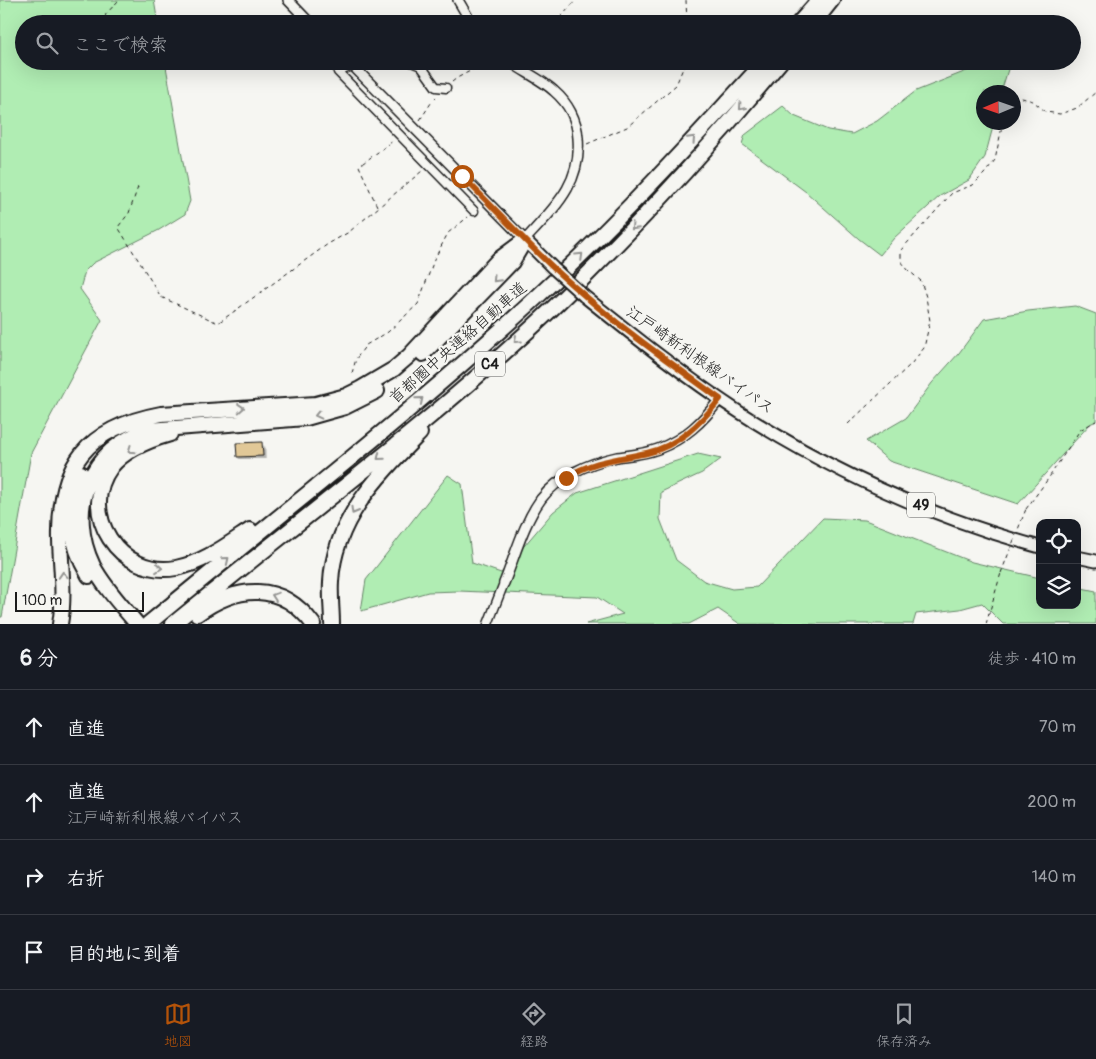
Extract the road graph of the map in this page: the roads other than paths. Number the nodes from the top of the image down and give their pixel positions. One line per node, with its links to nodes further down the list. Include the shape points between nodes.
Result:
1 (288, 0): 5 (street)
2 (458, 0): 6 (street)
3 (819, 0): 7 (highway)
4 (832, 0): 8 (highway)
5 (302, 15)
6 (467, 15)
7 (806, 15)
8 (820, 15)
9 (341, 70): 16 (street, via 338,72)
10 (357, 70): 17 (street)
11 (424, 70): 15 (street, via 436,87)
12 (522, 70): 17 (street, via 565,102 573,116 579,147 576,170 568,189)
13 (756, 70): 23 (highway, 首都圏中央連絡自動車道 / C4, one-way to 13, via 461,366 538,296 624,212)
14 (773, 70): 18 (highway, C4, one-way to 18, via 703,153 632,229)
15 (446, 88)
16 (474, 211)
17 (525, 240): 19 (highway, via 504,255 383,381); 20 (main road, 江戸崎新利根線バイパス / 49, bridge, via 584,296)
18 (468, 384): 31 (highway, C4, one-way to 31); 34 (highway, one-way to 34, via 385,469 354,510 341,538 333,567)
19 (362, 394): 21 (highway, one-way to 19, via 316,404); 22 (highway, one-way to 22, via 337,410 306,418)
20 (720, 399): 24 (main road, 江戸崎新利根線バイパス / 49, via 807,451 884,490 982,529); 27 (street, via 692,430 670,444 647,453 586,466 552,487 541,499 525,529)
21 (192, 412): 28 (highway, via 142,422 113,436 82,469 75,486 70,525 78,555 89,577); 29 (highway, one-way to 21, via 62,497 78,459 94,440 120,425 162,414)
22 (193, 427): 23 (highway, one-way to 23, via 137,446 106,475 100,502 106,533 125,556 141,565 174,569 205,558); 28 (highway, via 150,430 125,439 98,465 88,481 81,516 87,551 93,567)
23 (315, 486): 30 (highway, 首都圏中央連絡自動車道 / C4, one-way to 23)
24 (1036, 546)
25 (1081, 557): 26 (main road)
26 (1096, 561)
27 (504, 583): 35 (street)
28 (129, 621)
29 (60, 624)
30 (148, 624)
31 (174, 624)
32 (183, 624): 33 (highway, one-way to 32, via 297,605 258,592 226,598)
33 (313, 624)
34 (332, 624)
35 (488, 624)

